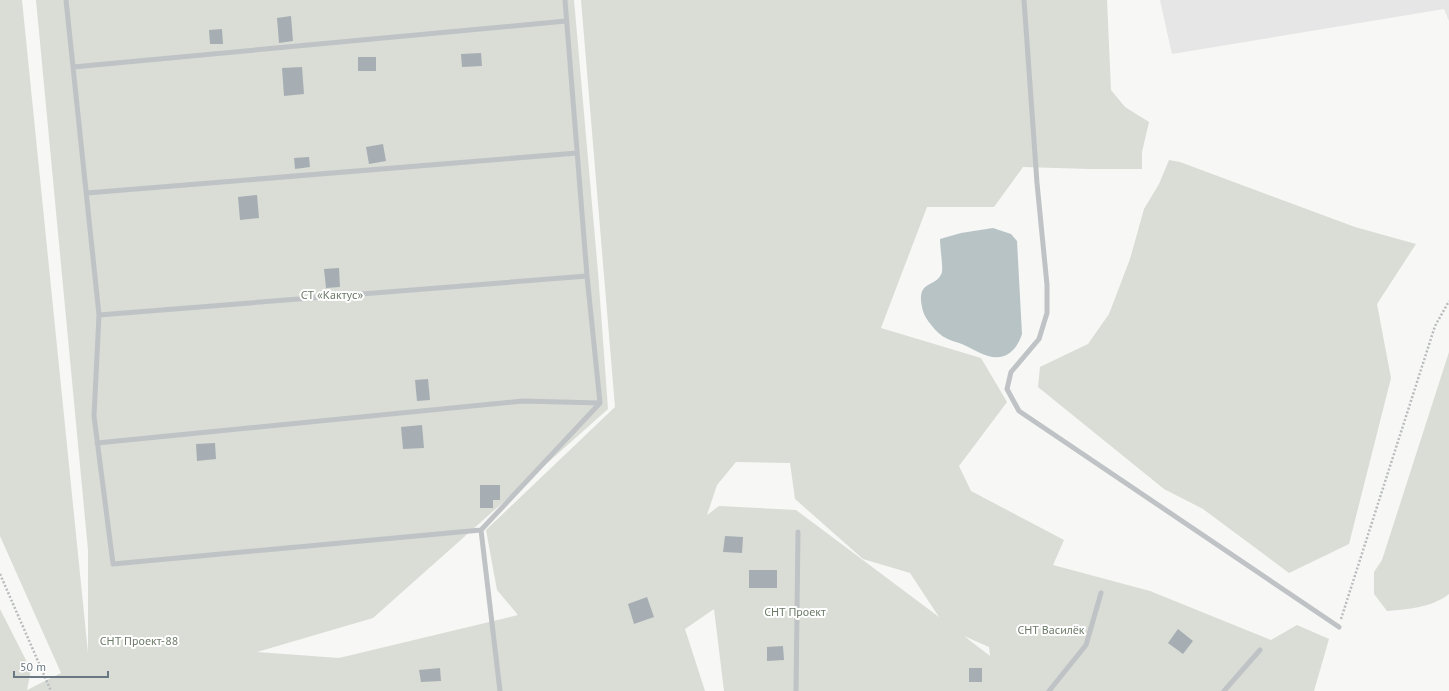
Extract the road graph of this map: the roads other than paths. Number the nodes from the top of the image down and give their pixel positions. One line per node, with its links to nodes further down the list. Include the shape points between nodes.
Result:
1 (66, 0): 5 (lane)
2 (565, 0): 4 (lane)
3 (1024, 0): 15 (lane, via 1047,285 1047,314 1039,339 1011,372 1007,389 1019,411)
4 (566, 21): 5 (lane); 6 (lane)
5 (73, 67): 7 (lane)
6 (577, 153): 7 (lane); 8 (lane)
7 (87, 193): 9 (lane)
8 (588, 276): 9 (lane); 10 (lane)
9 (98, 316): 11 (lane, via 94,416)
10 (600, 403): 11 (lane, via 523,401); 12 (lane)
11 (97, 443): 12 (lane, via 113,564)
12 (480, 530): 17 (lane)
13 (798, 532): 18 (lane)
14 (1101, 593): 19 (lane, via 1086,645)
15 (1339, 627)
16 (1260, 650): 20 (lane)
17 (500, 691)
18 (796, 691)
19 (1049, 691)
20 (1224, 691)

